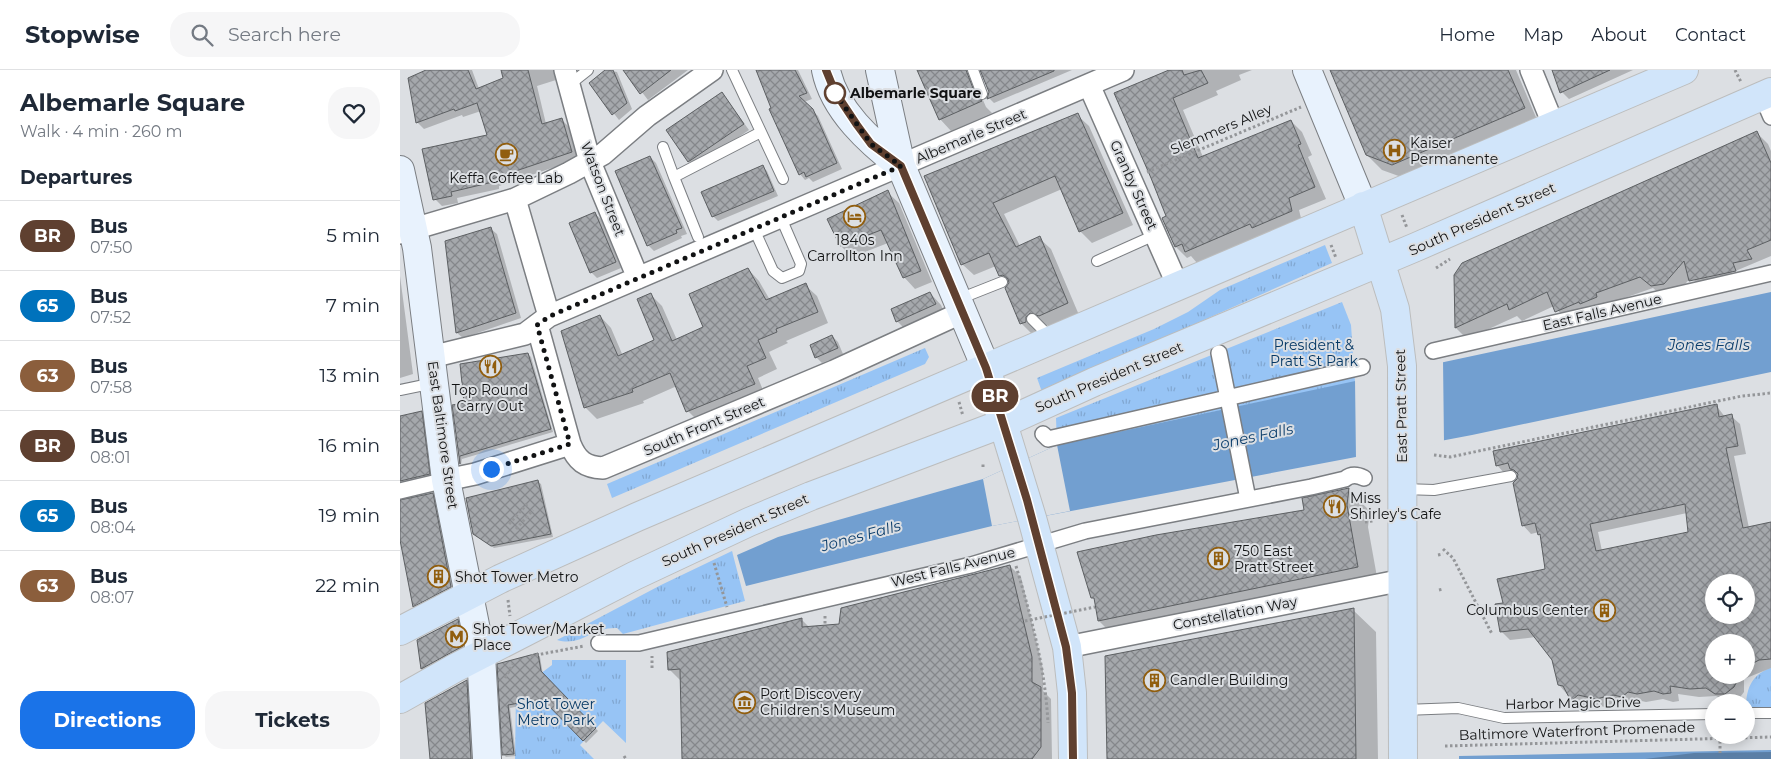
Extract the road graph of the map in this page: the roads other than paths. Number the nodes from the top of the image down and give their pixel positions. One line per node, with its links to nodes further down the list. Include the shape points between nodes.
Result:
1 (588, 70): 11 (lane)
2 (712, 70): 18 (street)
3 (732, 70): 16 (lane)
4 (826, 70): 19 (main road, via 835,92 871,144)
5 (880, 70): 19 (main road)
6 (973, 70): 13 (lane)
7 (1123, 70): 12 (street, Albemarle Street)
8 (1307, 70): 24 (main road, East Pratt Street)
9 (1531, 70): 15 (street)
10 (1684, 70): 15 (main road)
11 (567, 78): 18 (street, Watson Street)
12 (1090, 85): 19 (street, Albemarle Street); 28 (street, Granby Street)
13 (982, 94)
14 (1768, 102): 31 (main road, South President Street)
15 (1553, 124): 24 (main road)
16 (761, 132): 21 (lane); 22 (lane)
17 (663, 147): 21 (lane)
18 (590, 162): 23 (street); 33 (street, Watson Street)
19 (901, 166): 25 (street, Albemarle Street); 36 (main road)
20 (400, 170): 27 (main road, East Baltimore Street)
21 (674, 177): 29 (lane)
22 (783, 179)
23 (514, 199): 27 (street); 38 (street)
24 (1363, 206): 31 (main road, East Pratt Street); 35 (main road)
25 (781, 218): 26 (street, Albemarle Street); 26 (lane, via 801,264 799,271 782,278 773,271)
26 (754, 229): 33 (street, Albemarle Street)
27 (406, 231): 44 (main road, East Baltimore Street)
28 (1155, 235): 30 (lane); 35 (street, Granby Street)
29 (698, 237)
30 (1097, 261)
31 (1382, 262): 47 (main road, South President Street); 53 (main road, East Pratt Street, via 1395,309 1402,366)
32 (1771, 272): 40 (street, East Falls Avenue)
33 (638, 278): 38 (street, Albemarle Street)
34 (1002, 282): 36 (lane)
35 (1178, 286): 39 (main road)
36 (960, 306): 43 (main road); 49 (street, South Front Street, via 834,371 612,465 603,468 583,464 575,457)
37 (1032, 319): 39 (lane)
38 (543, 321): 44 (street, Albemarle Street, via 525,334); 49 (street)
39 (1052, 340): 43 (main road)
40 (1433, 351)
41 (1219, 353): 46 (street)
42 (1362, 367): 46 (street)
43 (986, 368): 47 (main road); 58 (main road, via 638,517)
44 (433, 370): 45 (lane); 52 (main road, East Baltimore Street)
45 (400, 390)
46 (1228, 397): 48 (street, via 1048,439); 55 (street)
47 (1004, 423): 56 (main road); 62 (main road, South President Street, via 749,522 634,576)
48 (1043, 434)
49 (570, 444): 52 (street)
50 (1511, 476): 53 (lane, via 1434,490)
51 (1364, 478): 55 (street, West Falls Avenue, via 1349,476)
52 (446, 480): 54 (street); 58 (main road, East Baltimore Street)
53 (1403, 490): 57 (main road, East Pratt Street)
54 (400, 491)
55 (1248, 499): 56 (street, West Falls Avenue, via 1084,531)
56 (1039, 545): 60 (street, West Falls Avenue, via 971,565 639,643); 61 (main road)
57 (1403, 580): 61 (street, Constellation Way); 64 (main road, East Pratt Street)
58 (471, 594): 59 (main road); 62 (main road, East Baltimore Street)
59 (400, 631)
60 (599, 643)
61 (1066, 647): 69 (main road, via 1072,693)
62 (481, 655): 63 (main road, South President Street); 68 (main road, East Baltimore Street)
63 (400, 699)
64 (1403, 710): 67 (lane, Harbor Magic Drive, via 1458,708 1504,718); 70 (main road, East Pratt Street)
65 (1771, 712): 66 (lane)
66 (1755, 713)
67 (1705, 714)
68 (487, 759)
69 (1073, 759)
70 (1403, 759)

